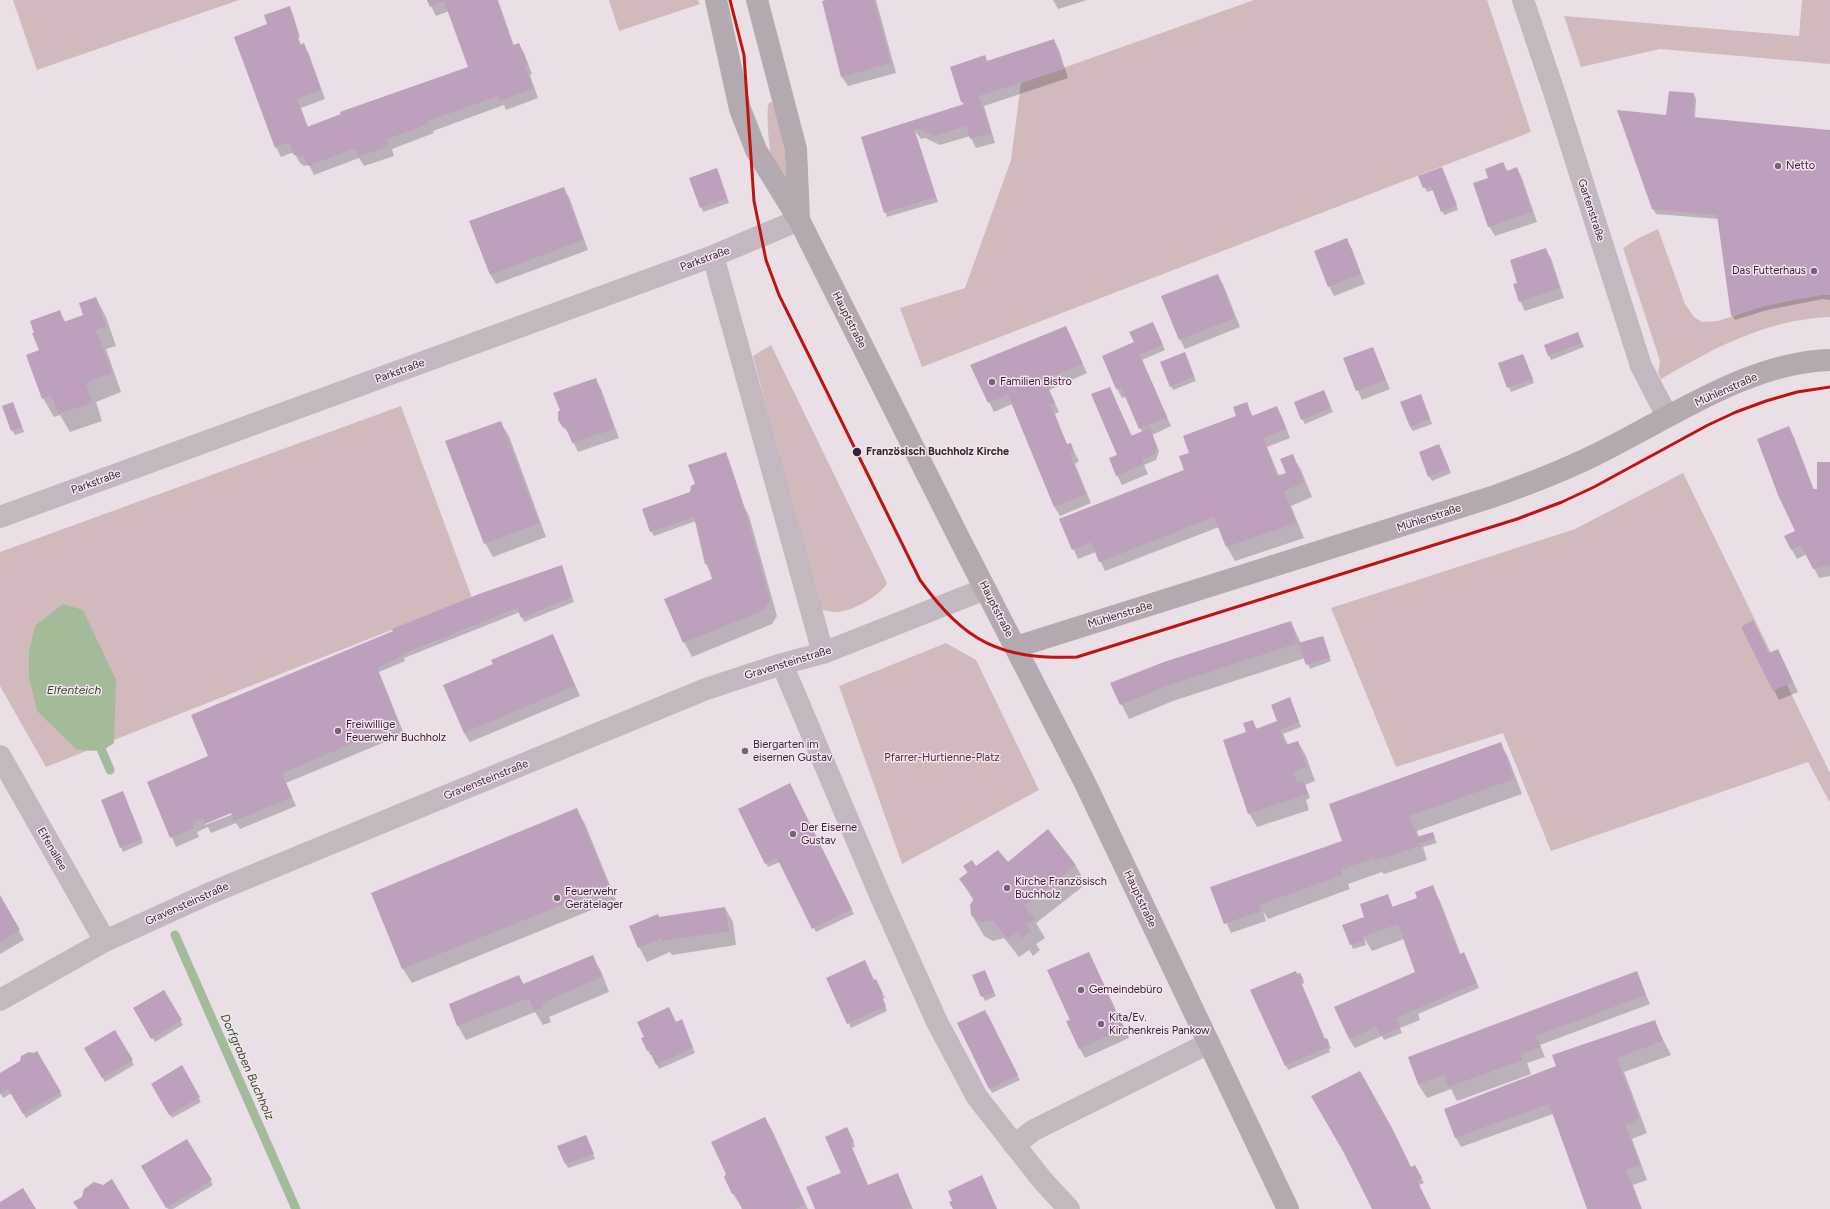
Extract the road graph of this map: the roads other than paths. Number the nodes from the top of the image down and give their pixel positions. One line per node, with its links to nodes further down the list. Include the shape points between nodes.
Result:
1 (716, 0): 4 (main road, Hauptstraße, via 740,109 756,150)
2 (757, 0): 4 (main road, Hauptstraße, via 796,149)
3 (1523, 0): 7 (street, Gartenstraße, via 1641,366)
4 (799, 220): 5 (street, Parkstraße); 9 (main road, Hauptstraße)
5 (713, 256): 8 (street, Parkstraße); 11 (street)
6 (1830, 360): 7 (main road, Mühlenstraße, via 1778,368 1736,383)
7 (1667, 416): 10 (main road, Mühlenstraße, via 1594,456 1499,495)
8 (0, 517)
9 (985, 589): 10 (main road, Hauptstraße); 11 (street, Gravensteinstraße)
10 (1016, 647): 16 (main road, Hauptstraße, via 1085,783)
11 (823, 654): 12 (street, Gravensteinstraße)
12 (782, 664): 14 (street, Gravensteinstraße, via 706,689 208,894); 17 (street, via 880,896 937,1022 977,1097)
13 (0, 756): 14 (street, Elfenallee)
14 (105, 941): 15 (street, Gravensteinstraße)
15 (0, 1000)
16 (1209, 1043): 17 (street, via 1034,1130); 19 (main road, Hauptstraße)
17 (1014, 1145): 18 (street)
18 (1069, 1209)
19 (1288, 1209)

